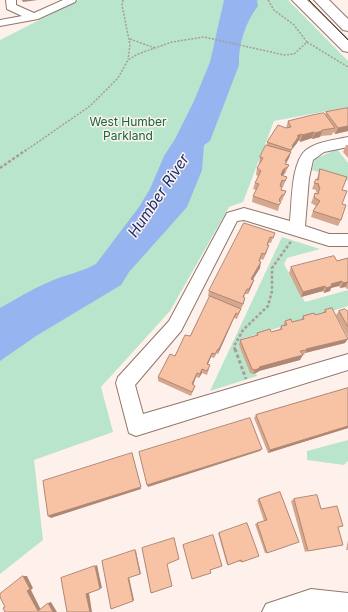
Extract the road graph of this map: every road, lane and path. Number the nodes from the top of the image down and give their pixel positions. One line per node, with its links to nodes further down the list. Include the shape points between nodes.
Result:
1 (123, 0): 11 (path)
2 (268, 0): 12 (path, via 274,10 294,25)
3 (300, 0): 14 (main road)
4 (322, 0): 10 (main road)
5 (66, 1): 8 (street)
6 (11, 4): 7 (street, via 6,11); 8 (street)
7 (0, 11)
8 (34, 17): 9 (street)
9 (0, 23)
10 (348, 27)
11 (130, 39): 13 (path); 15 (path)
12 (307, 42): 13 (path, via 293,55 208,37 182,40); 16 (path)
13 (155, 48): 15 (path)
14 (348, 48)
15 (128, 60): 18 (path, via 118,78 90,106)
16 (348, 67)
17 (348, 142): 19 (street, via 322,147 309,155 302,172)
18 (0, 168)
19 (297, 229): 20 (street, via 329,240); 22 (path, via 272,268 272,291 268,306 243,330 234,346); 22 (street, via 244,214 232,217 175,326 125,383 136,426)
20 (348, 240)
21 (348, 362): 22 (street)
22 (250, 390)
23 (348, 605): 24 (street, via 311,601)
24 (274, 612)

